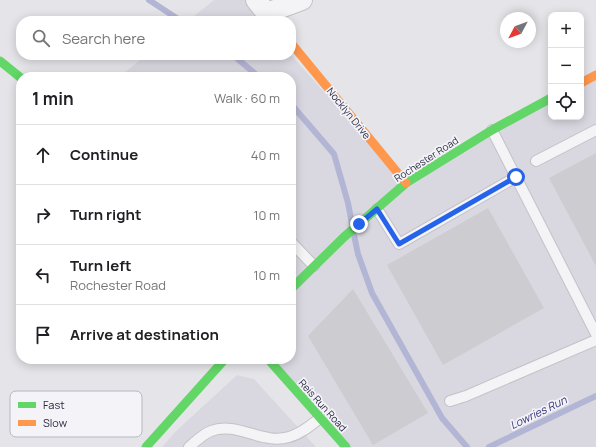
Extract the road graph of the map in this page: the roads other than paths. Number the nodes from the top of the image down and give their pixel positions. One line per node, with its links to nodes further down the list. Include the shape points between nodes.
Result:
1 (302, 0): 2 (street)
2 (265, 11)
3 (296, 48): 13 (street, Nocklyn Drive)
4 (0, 61): 5 (street)
5 (16, 74)
6 (596, 75): 7 (street)
7 (584, 81)
8 (548, 100): 9 (street, Rochester Road)
9 (492, 130): 12 (lane); 13 (street, Rochester Road)
10 (596, 130): 11 (lane)
11 (536, 161)
12 (516, 177): 14 (lane, via 399,244); 18 (lane)
13 (406, 183): 14 (street, Rochester Road)
14 (377, 209): 16 (street, Rochester Road)
15 (296, 247): 16 (lane)
16 (314, 266): 17 (street, Rochester Road)
17 (296, 284)
18 (596, 334)
19 (596, 340): 22 (lane)
20 (221, 364): 25 (street)
21 (272, 364): 23 (street, Reis Run Road)
22 (450, 401)
23 (320, 418): 24 (lane); 27 (street, Reis Run Road)
24 (286, 442): 26 (lane, via 222,428 210,431)
25 (146, 447)
26 (188, 447)
27 (346, 447)

